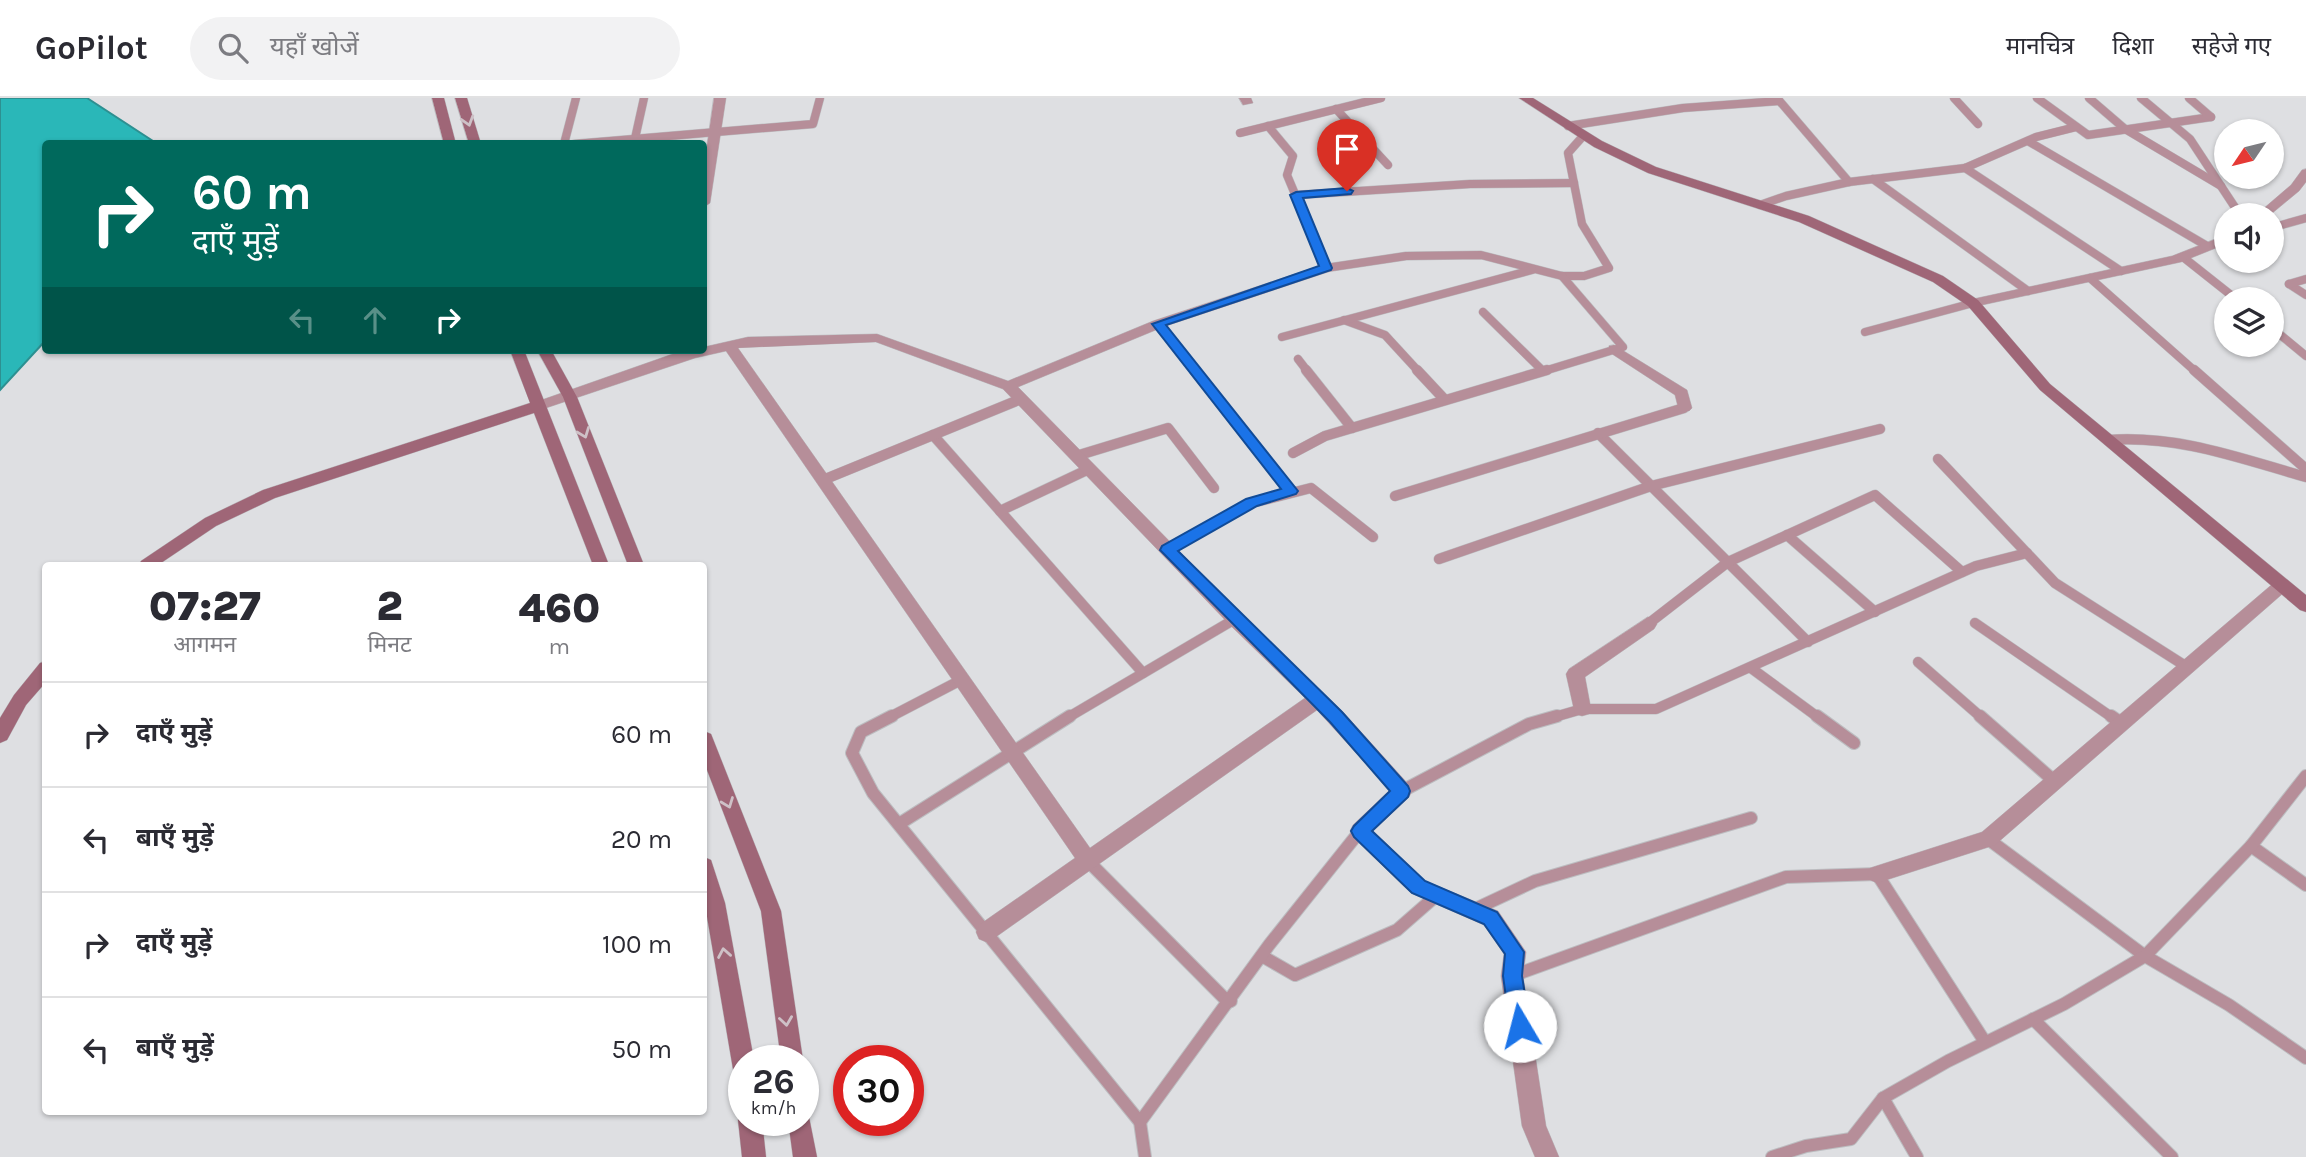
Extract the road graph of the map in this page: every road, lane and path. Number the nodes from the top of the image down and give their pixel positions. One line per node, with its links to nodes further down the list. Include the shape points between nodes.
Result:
1 (438, 98): 25 (street)
2 (461, 98): 26 (street, one-way to 26)
3 (576, 98): 27 (lane)
4 (644, 98): 28 (lane)
5 (720, 98): 22 (street)
6 (820, 98): 22 (lane, via 813,124)
7 (1381, 98): 15 (lane)
8 (1525, 98): 18 (street)
9 (1954, 98): 17 (lane)
10 (2037, 98): 20 (lane)
11 (2089, 98): 21 (lane)
12 (2141, 98): 16 (lane)
13 (2189, 98): 16 (lane, via 2211,117)
14 (1778, 99): 18 (lane); 36 (lane)
15 (1336, 109): 19 (lane); 31 (lane)
16 (2169, 122): 21 (lane); 34 (lane, via 2190,139)
17 (1978, 124)
18 (1569, 126): 24 (street)
19 (1268, 127): 23 (lane); 40 (lane, via 1293,156 1287,175)
20 (2076, 127): 21 (lane, via 2088,135); 30 (lane)
21 (2125, 129): 37 (lane)
22 (715, 131): 29 (lane); 38 (street)
23 (1240, 133)
24 (1584, 135): 39 (lane, via 1568,153); 42 (street, via 1652,170)
25 (449, 140)
26 (474, 140)
27 (565, 140)
28 (634, 140)
29 (642, 140)
30 (2028, 141): 32 (lane); 46 (lane)
31 (1388, 165)
32 (1965, 168): 35 (lane); 50 (lane)
33 (2306, 173): 41 (street)
34 (2214, 175)
35 (1873, 179): 36 (lane); 55 (lane)
36 (1849, 182): 42 (lane)
37 (2214, 182)
38 (707, 183)
39 (1574, 183): 40 (lane, via 1515,181); 51 (lane, via 1582,224 1609,268 1584,276)
40 (1296, 195): 48 (lane)
41 (2277, 203)
42 (1760, 205): 57 (street, via 1804,219 1938,279)
43 (2306, 218): 44 (lane)
44 (2284, 224)
45 (2214, 243): 46 (street)
46 (2207, 246): 47 (street)
47 (2183, 257): 50 (street); 54 (lane)
48 (1326, 268): 49 (lane, via 1406,256 1481,255); 60 (street)
49 (1534, 269): 51 (lane); 59 (lane)
50 (2121, 271): 52 (street)
51 (1562, 276): 66 (lane, via 1623,346)
52 (2090, 278): 55 (street); 86 (lane)
53 (2306, 279): 56 (lane, via 2289,284)
54 (2221, 287)
55 (2028, 291): 57 (street)
56 (2306, 295)
57 (1973, 303): 61 (lane); 82 (street, via 2045,387)
58 (1483, 312): 72 (lane)
59 (1344, 320): 62 (lane); 75 (lane, via 1385,335)
60 (1158, 324): 73 (street); 91 (lane)
61 (1865, 332)
62 (1282, 337)
63 (2284, 338): 70 (lane)
64 (729, 345): 65 (street); 73 (street, via 877,338); 88 (street)
65 (707, 349)
66 (1614, 349): 72 (lane); 77 (street, via 1682,393)
67 (518, 354): 76 (street)
68 (546, 354): 74 (street)
69 (686, 354): 74 (street)
70 (2306, 356)
71 (1298, 359): 78 (lane)
72 (1543, 371): 75 (lane)
73 (1014, 393): 81 (lane); 85 (street)
74 (570, 397): 76 (street); 101 (street, one-way to 101)
75 (1445, 400): 78 (lane)
76 (538, 406): 99 (street, via 277,491 230,511); 100 (street)
77 (1684, 408): 80 (lane)
78 (1352, 428): 83 (lane)
79 (1880, 429): 89 (lane)
80 (1598, 433): 89 (lane); 92 (lane)
81 (933, 435): 88 (lane); 93 (lane)
82 (2108, 440): 87 (lane, via 2188,443); 104 (street)
83 (1293, 453)
84 (1938, 459): 97 (lane)
85 (1082, 462): 90 (lane, via 1168,428); 93 (lane); 96 (street)
86 (2306, 469)
87 (2306, 477)
88 (823, 480): 116 (street)
89 (1651, 486): 98 (lane); 102 (lane)
90 (1214, 488)
91 (1291, 491): 95 (lane, via 1311,488); 96 (lane, via 1252,503)
92 (1395, 496)
93 (1000, 511): 115 (lane)
94 (1787, 535): 102 (lane); 103 (lane, via 1875,495); 106 (lane)
95 (1373, 537)
96 (1167, 550): 107 (street)
97 (2027, 553): 103 (lane); 113 (lane, via 2055,583)
98 (1439, 559)
99 (151, 562)
100 (600, 562)
101 (635, 562)
102 (1728, 562): 109 (lane); 110 (lane)
103 (1962, 572): 106 (lane)
104 (2282, 585): 105 (street); 113 (street)
105 (2306, 605)
106 (1875, 612): 110 (lane)
107 (1235, 619): 115 (lane); 117 (street)
108 (1975, 623): 119 (lane)
109 (1648, 624): 118 (street, via 1575,674)
110 (1808, 642): 112 (lane)
111 (1918, 662): 125 (lane)
112 (1751, 667): 118 (lane, via 1656,709); 121 (lane)
113 (2187, 667): 119 (street)
114 (42, 673): 120 (street)
115 (1143, 673): 123 (lane)
116 (961, 680): 123 (street); 128 (lane, via 861,732 852,753 873,793)
117 (1318, 699): 126 (street); 132 (street)
118 (1582, 709): 126 (lane, via 1529,724)
119 (2121, 723): 125 (street)
120 (0, 735)
121 (1854, 743)
122 (707, 747): 146 (street, one-way to 146, via 771,911)
123 (1011, 751): 128 (lane); 132 (street)
124 (2306, 776): 131 (lane)
125 (2053, 780): 130 (street)
126 (1402, 791): 129 (street)
127 (1751, 818): 137 (lane, via 1535,881)
128 (899, 824): 138 (lane)
129 (1360, 831): 136 (street, via 1418,887); 139 (lane)
130 (1988, 839): 133 (street); 140 (lane)
131 (2251, 846): 135 (lane); 140 (lane)
132 (1087, 861): 138 (street); 142 (lane)
133 (1877, 874): 141 (lane, via 1786,877); 144 (lane)
134 (707, 876): 145 (street, one-way to 134)
135 (2306, 885)
136 (1437, 895): 137 (street); 139 (lane, via 1397,930 1295,975)
137 (1473, 910): 141 (street, via 1490,918 1514,952)
138 (986, 932): 149 (lane)
139 (1262, 956): 142 (lane)
140 (2145, 956): 143 (lane); 147 (lane, via 2230,1005)
141 (1513, 976): 155 (street, via 1534,1126)
142 (1229, 1001): 149 (lane)
143 (2033, 1018): 144 (lane); 158 (lane)
144 (1985, 1042): 148 (lane)
145 (740, 1045)
146 (790, 1045)
147 (2306, 1058)
148 (1883, 1098): 156 (lane, via 1851,1139); 157 (lane)
149 (1140, 1122): 154 (lane)
150 (752, 1136): 152 (street)
151 (802, 1136): 153 (street)
152 (754, 1157)
153 (805, 1157)
154 (1145, 1157)
155 (1547, 1157)
156 (1772, 1157)
157 (1917, 1157)
158 (2172, 1157)

